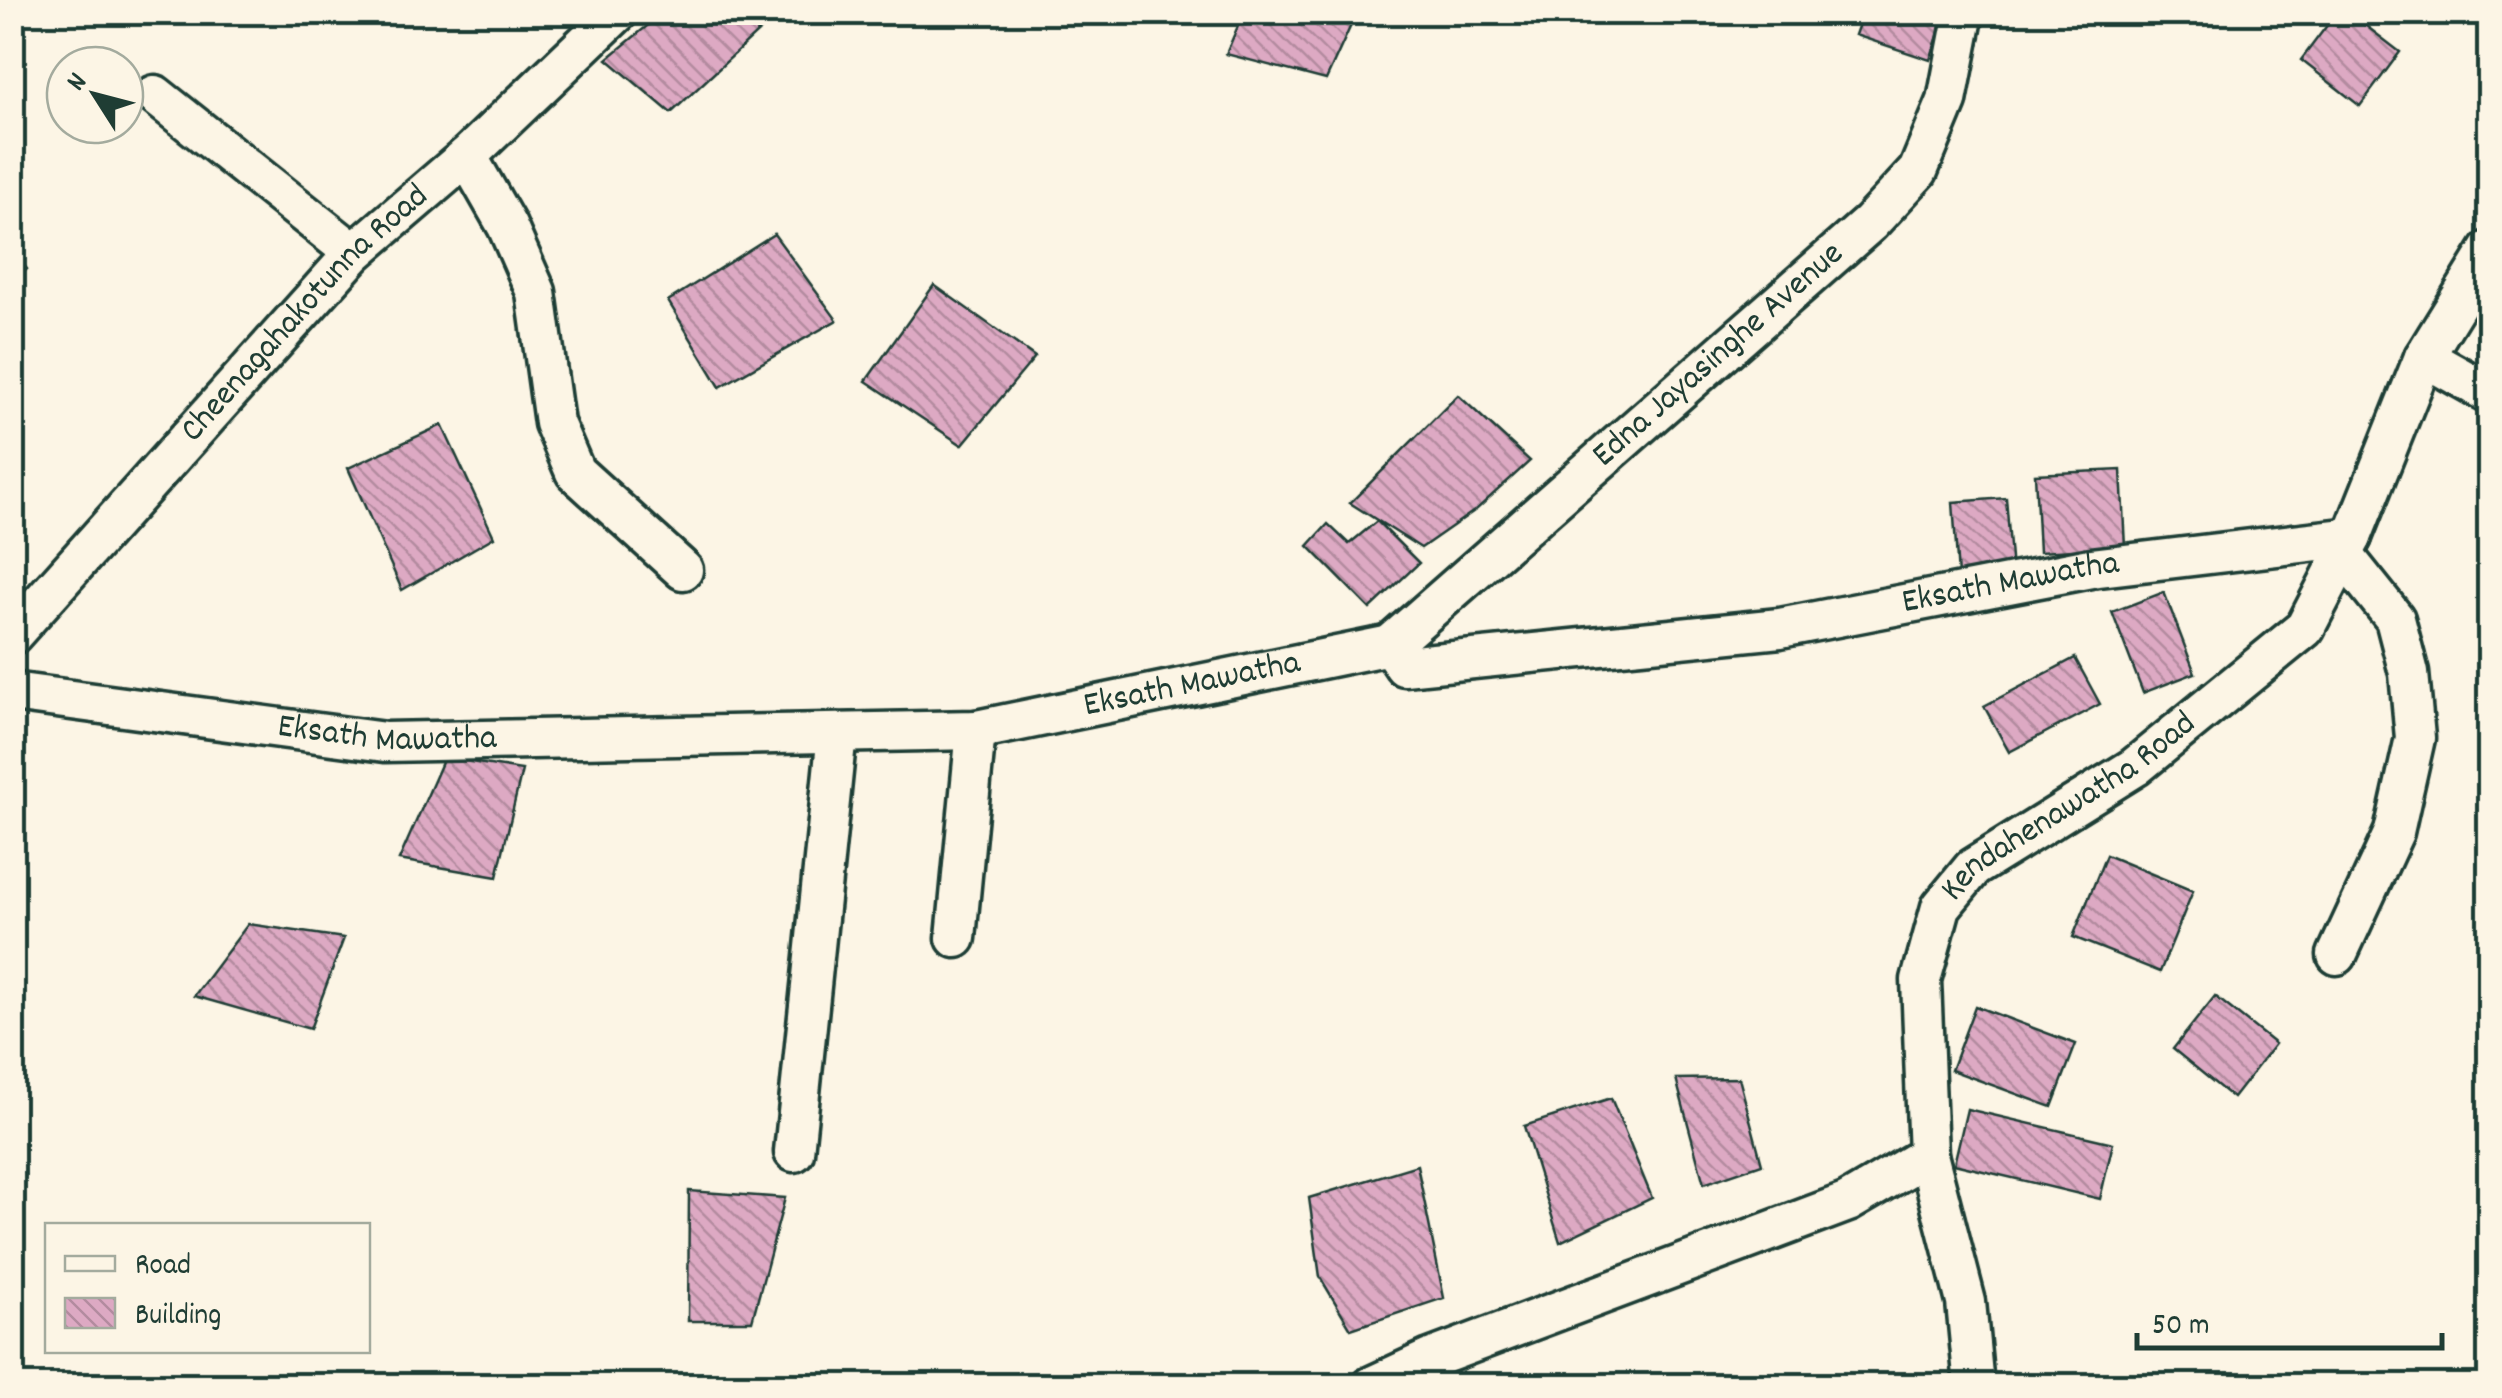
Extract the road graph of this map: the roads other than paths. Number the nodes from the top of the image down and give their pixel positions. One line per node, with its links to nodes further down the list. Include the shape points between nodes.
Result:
1 (618, 12): 4 (street, Cheenagahakotunna Road)
2 (1964, 12): 12 (street, Edna Jayasinghe Avenue, via 1947,100 1918,171 1870,223)
3 (155, 95): 6 (street)
4 (467, 156): 6 (street, Cheenagahakotunna Road); 10 (street, via 536,292 554,423 576,472)
5 (2490, 250): 7 (street, Kendahenawatha Road)
6 (354, 253): 11 (street, Cheenagahakotunna Road)
7 (2424, 357): 8 (street); 9 (street, Kendahenawatha Road)
8 (2490, 394)
9 (2347, 545): 12 (street, Eksath Mawatha, via 2090,568 1780,628 1404,666); 17 (street, via 2395,619 2415,738 2394,832); 19 (street, Kendahenawatha Road, via 2304,628 2134,767 1973,868 1941,907 1921,980)
10 (684, 570)
11 (12, 635)
12 (1390, 645): 14 (street, Eksath Mawatha)
13 (12, 692): 15 (street, Eksath Mawatha, via 385,742)
14 (976, 730): 15 (street, Eksath Mawatha); 16 (street)
15 (837, 733): 18 (street)
16 (956, 938)
17 (2337, 954)
18 (794, 1152)
19 (1928, 1155): 20 (street, via 1848,1202); 22 (street, Kendahenawatha Road, via 1966,1302)
20 (1434, 1372): 21 (street)
21 (1372, 1386)
22 (1974, 1386)

